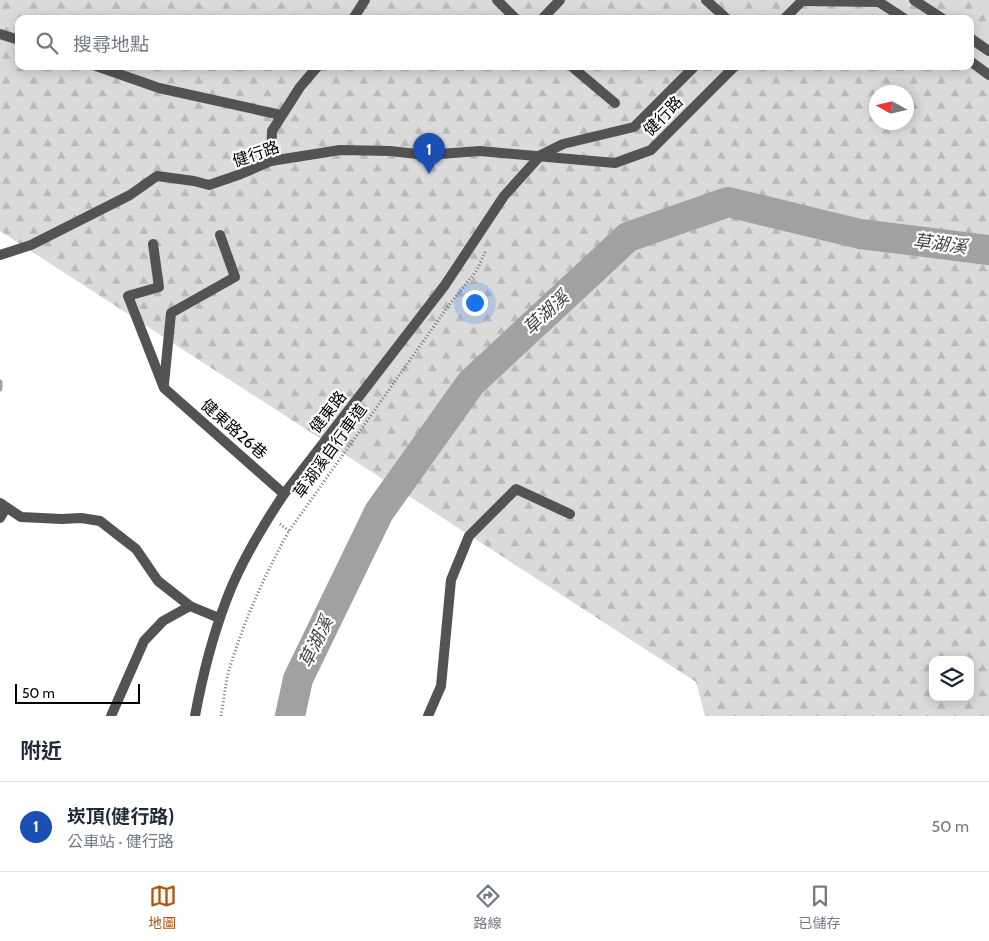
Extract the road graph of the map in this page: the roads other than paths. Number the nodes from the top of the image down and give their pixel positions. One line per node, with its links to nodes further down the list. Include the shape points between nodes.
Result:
1 (365, 0): 7 (street)
2 (497, 0): 8 (street)
3 (560, 0): 9 (street)
4 (706, 0): 10 (street)
5 (803, 0): 11 (street); 12 (street, via 878,2)
6 (914, 0): 13 (street)
7 (356, 15)
8 (512, 15)
9 (546, 15)
10 (723, 15)
11 (788, 15)
12 (899, 15)
13 (937, 15)
14 (0, 34): 15 (street)
15 (15, 39)
16 (974, 41): 17 (street)
17 (989, 51)
18 (974, 65): 24 (street)
19 (107, 70): 26 (street, via 159,88)
20 (315, 70): 26 (street)
21 (576, 70): 25 (street)
22 (692, 70): 27 (street, 健行路, via 634,126 563,144)
23 (731, 70): 27 (street, 健行路, via 651,150 615,163)
24 (989, 75)
25 (614, 103)
26 (281, 115): 28 (street, via 272,131)
27 (541, 155): 28 (street, 健行路, via 480,151 426,155 340,150); 33 (street, 健東路, via 504,196 445,285)
28 (271, 160): 31 (street, 健行路, via 209,185 157,176 130,195 31,245)
29 (220, 235): 32 (street, via 234,277 171,313)
30 (153, 244): 32 (street, 健東路26巷, via 159,287 128,296)
31 (0, 255)
32 (164, 388): 33 (street, 健東路26巷)
33 (284, 494): 38 (street, 健東路, via 246,557)
34 (3, 505): 36 (street); 37 (street, via 21,517 100,521 136,549 158,581)
35 (570, 514): 41 (street, via 516,489 468,536 451,580 441,686)
36 (0, 518)
37 (190, 606): 38 (street); 39 (street, via 163,621 144,641)
38 (219, 618): 40 (street, 健東路)
39 (111, 716)
40 (195, 716)
41 (428, 716)

